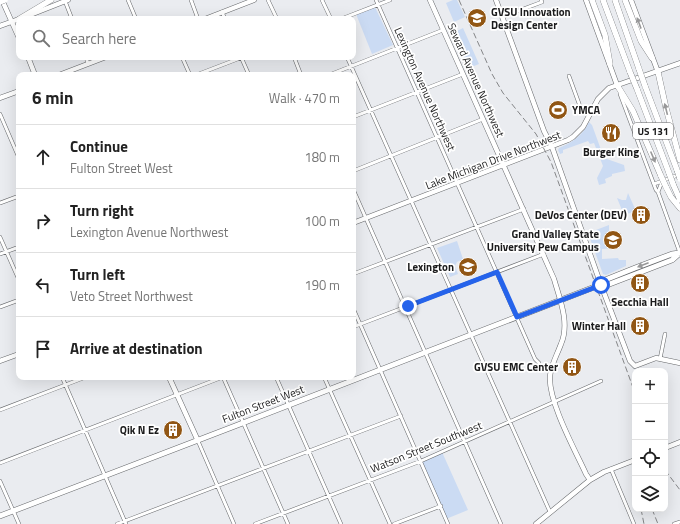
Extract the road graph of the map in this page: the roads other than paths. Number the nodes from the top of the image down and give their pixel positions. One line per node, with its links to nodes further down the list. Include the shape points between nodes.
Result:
1 (6, 0): 17 (highway, bridge)
2 (51, 0): 23 (highway)
3 (128, 0): 26 (street)
4 (191, 0): 27 (street)
5 (254, 0): 22 (street)
6 (268, 0): 30 (street)
7 (322, 0): 31 (street)
8 (376, 0): 21 (street, Lexington Avenue Northwest)
9 (390, 0): 21 (street)
10 (430, 0): 37 (street, Seward Avenue Northwest)
11 (496, 0): 33 (street)
12 (586, 0): 51 (street)
13 (592, 0): 51 (highway, via 605,35)
14 (602, 0): 89 (highway, US 131, bridge)
15 (624, 0): 40 (highway, via 641,41)
16 (631, 0): 40 (street, one-way to 16)
17 (1, 1): 35 (street)
18 (66, 1): 24 (street); 25 (street)
19 (542, 1): 33 (street)
20 (615, 1): 81 (highway, US 131, bridge)
21 (378, 5): 32 (street); 39 (street, Lexington Avenue Northwest)
22 (222, 12): 28 (street); 29 (street)
23 (24, 16)
24 (27, 16)
25 (71, 16)
26 (135, 16)
27 (197, 16)
28 (212, 16)
29 (224, 16)
30 (276, 16)
31 (330, 16)
32 (349, 16)
33 (502, 17): 75 (street)
34 (16, 20): 35 (street)
35 (12, 22): 36 (street); 38 (street)
36 (0, 26)
37 (443, 30): 39 (street); 62 (street, Seward Avenue Northwest)
38 (16, 31)
39 (397, 48): 52 (street); 67 (street, Lexington Avenue Northwest)
40 (652, 58): 61 (street)
41 (29, 60): 53 (street)
42 (87, 60): 50 (street)
43 (98, 60): 50 (street)
44 (183, 60): 55 (street)
45 (234, 60): 56 (street)
46 (243, 60): 57 (street)
47 (295, 60): 58 (street)
48 (348, 60): 52 (street)
49 (680, 63): 61 (street, Lake Michigan Drive Northwest)
50 (88, 64): 54 (street)
51 (610, 64): 65 (street)
52 (351, 66): 59 (street); 60 (street)
53 (34, 72)
54 (67, 72)
55 (189, 72)
56 (204, 72)
57 (248, 72)
58 (301, 72)
59 (336, 72)
60 (354, 72)
61 (658, 72): 65 (street, Lake Michigan Drive Northwest); 78 (highway, one-way to 61)
62 (463, 74): 67 (street); 73 (street, Seward Avenue Northwest)
63 (569, 76): 71 (street, via 581,109)
64 (356, 77): 69 (street)
65 (617, 85): 71 (street, Lake Michigan Drive Northwest, via 603,92); 82 (highway, one-way to 82, via 633,111); 85 (street)
66 (16, 92): 68 (street)
67 (416, 92): 69 (street); 74 (street, Lexington Avenue Northwest)
68 (0, 98)
69 (371, 110): 72 (street); 77 (street)
70 (0, 114): 76 (street)
71 (589, 115): 75 (street, Lake Michigan Drive Northwest, via 583,127 573,137)
72 (356, 116)
73 (483, 119): 74 (street); 79 (street, Seward Avenue Northwest)
74 (437, 138): 77 (street); 84 (street, Lexington Avenue Northwest)
75 (552, 147): 79 (street, Lake Michigan Drive Northwest); 108 (street)
76 (16, 148)
77 (391, 156): 80 (street); 90 (street)
78 (680, 160)
79 (503, 164): 84 (street, Lake Michigan Drive Northwest); 93 (street, Seward Avenue Northwest)
80 (356, 170)
81 (678, 172): 82 (street); 83 (highway, US 131, bridge)
82 (662, 178): 85 (street); 86 (street); 92 (highway, bridge, via 671,197)
83 (680, 178)
84 (457, 183): 90 (street, Lake Michigan Drive Northwest); 96 (street, Lexington Avenue Northwest)
85 (654, 184): 86 (street)
86 (658, 192): 101 (street)
87 (356, 196): 94 (street)
88 (16, 197): 91 (street)
89 (680, 200)
90 (412, 201): 94 (street, Lake Michigan Drive Northwest); 98 (street)
91 (0, 203)
92 (680, 208)
93 (524, 209): 96 (street); 103 (street, Seward Avenue Northwest)
94 (366, 218): 95 (street, Lake Michigan Drive Northwest); 104 (street)
95 (356, 222)
96 (476, 227): 98 (street); 105 (street, Lexington Avenue Northwest)
97 (0, 237): 100 (street)
98 (431, 244): 104 (street); 109 (street)
99 (16, 248): 100 (street)
100 (6, 252): 102 (street); 107 (street)
101 (680, 253): 108 (main road, Fulton Street West, via 672,260)
102 (0, 254)
103 (544, 254): 105 (street); 111 (street, Seward Avenue Northwest)
104 (386, 262): 106 (street); 113 (street)
105 (497, 272): 109 (street); 115 (street, Lexington Avenue Northwest)
106 (356, 273)
107 (16, 274)
108 (601, 285): 111 (main road, Fulton Street West); 122 (street, via 632,364 635,366 653,358)
109 (451, 290): 113 (street); 119 (street)
110 (16, 301): 112 (street)
111 (560, 301): 115 (main road, Fulton Street West); 140 (street, Seward Avenue Northwest, via 565,333 550,376)
112 (0, 307)
113 (406, 307): 116 (street); 120 (street)
114 (356, 315): 116 (street)
115 (517, 317): 119 (main road, Fulton Street West); 124 (street, Lexington Avenue Northwest)
116 (360, 324): 117 (street); 126 (street)
117 (356, 326)
118 (666, 334): 122 (street)
119 (471, 335): 120 (main road, Fulton Street West); 144 (street)
120 (425, 352): 126 (main road, Fulton Street West); 149 (street)
121 (16, 355): 123 (street)
122 (660, 359): 125 (street)
123 (0, 361)
124 (539, 363)
125 (680, 363)
126 (380, 370): 127 (main road, Fulton Street West); 143 (street)
127 (356, 379)
128 (63, 380): 137 (street)
129 (78, 380): 137 (street)
130 (170, 380): 139 (street)
131 (215, 380): 139 (street)
132 (224, 380): 145 (street)
133 (277, 380): 141 (street)
134 (326, 380): 138 (street)
135 (354, 380): 138 (main road, Fulton Street West)
136 (602, 381): 140 (street, Watson Street Southwest)
137 (65, 385): 142 (street); 146 (street)
138 (330, 389): 141 (main road, Fulton Street West); 147 (street)
139 (177, 395): 146 (street); 148 (street)
140 (554, 402): 144 (street, Watson Street Southwest); 161 (street, Seward Avenue Northwest)
141 (288, 406): 145 (main road, Fulton Street West); 152 (street)
142 (0, 410)
143 (401, 416): 147 (street); 153 (street)
144 (510, 422): 149 (street, Watson Street Southwest); 166 (street)
145 (243, 424): 148 (main road, Fulton Street West); 156 (street)
146 (85, 430): 155 (street); 158 (street)
147 (350, 436): 152 (street); 160 (street)
148 (198, 441): 158 (main road, Fulton Street West); 162 (street)
149 (465, 441): 153 (street, Watson Street Southwest); 180 (street)
150 (680, 442): 151 (street)
151 (668, 447)
152 (309, 451): 156 (street); 163 (street)
153 (421, 461): 160 (street, Watson Street Southwest); 164 (street)
154 (632, 461): 157 (street)
155 (0, 463)
156 (263, 469): 162 (street); 167 (street)
157 (611, 469): 161 (street); 182 (street)
158 (105, 476): 165 (main road, Fulton Street West); 169 (street)
159 (0, 480): 165 (street)
160 (370, 480): 163 (street, Watson Street Southwest); 177 (street)
161 (590, 480): 166 (street)
162 (217, 486): 169 (street); 173 (street)
163 (329, 495): 167 (street, Watson Street Southwest); 176 (street)
164 (441, 506): 178 (street); 179 (street)
165 (13, 511): 168 (main road, Fulton Street West); 171 (street)
166 (550, 512): 181 (street)
167 (283, 513): 174 (street, Watson Street Southwest); 175 (street)
168 (0, 516)
169 (125, 522): 172 (street)
170 (680, 522): 183 (street)
171 (19, 524)
172 (117, 524)
173 (234, 524)
174 (255, 524)
175 (288, 524)
176 (341, 524)
177 (390, 524)
178 (394, 524)
179 (448, 524)
180 (501, 524)
181 (536, 524)
182 (634, 524)
183 (674, 524)

